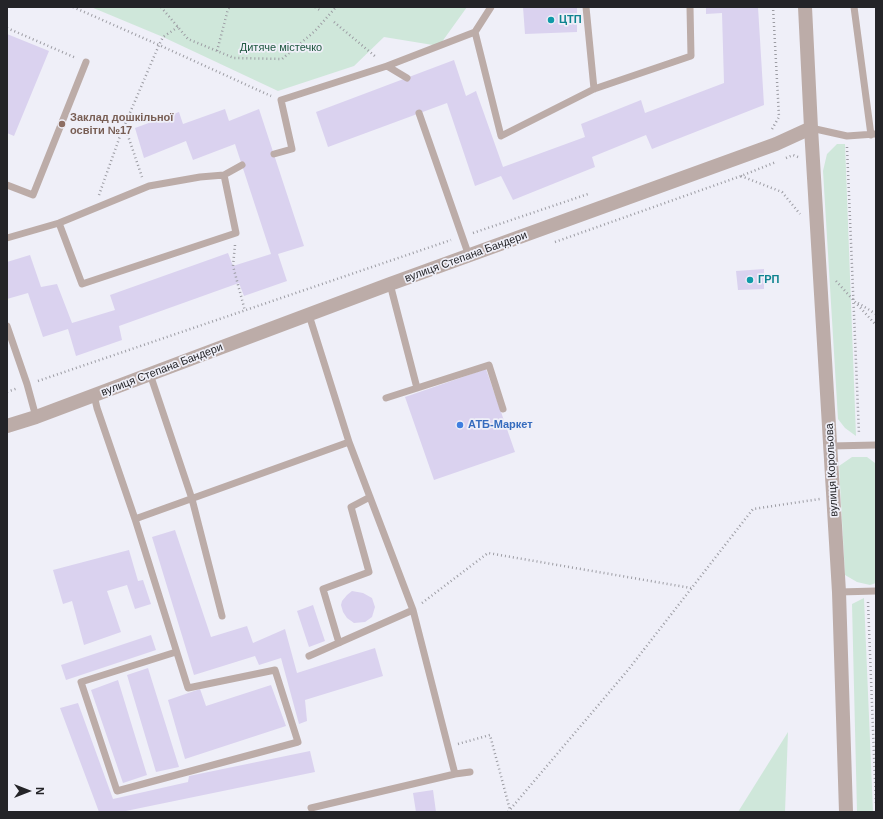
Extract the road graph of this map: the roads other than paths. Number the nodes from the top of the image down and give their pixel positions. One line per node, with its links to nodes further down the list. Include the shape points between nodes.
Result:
1 (491, 7): 6 (lane)
2 (586, 7): 10 (lane)
3 (690, 7): 10 (lane, via 691,56)
4 (805, 7): 12 (street)
5 (854, 7): 13 (lane)
6 (475, 32): 8 (lane); 10 (lane, via 501,136)
7 (86, 62): 17 (lane, via 33,195)
8 (387, 66): 9 (lane); 14 (lane, via 281,100 292,148)
9 (407, 78)
10 (594, 89)
11 (419, 113): 20 (lane)
12 (811, 128): 13 (lane, via 847,136); 20 (street, вулиця Степана Бандери, via 776,144); 34 (street, вулиця Корольова)
13 (874, 134)
14 (274, 154)
15 (242, 165): 16 (lane)
16 (224, 175): 18 (lane, via 145,187); 18 (lane, via 236,233 82,284)
17 (7, 185)
18 (59, 223): 19 (lane)
19 (7, 238)
20 (469, 256): 21 (street, вулиця Степана Бандери)
21 (390, 284): 22 (street, вулиця Степана Бандери); 26 (lane)
22 (309, 315): 25 (street, вулиця Степана Бандери); 32 (lane)
23 (7, 326): 24 (lane)
24 (10, 347): 30 (lane, via 27,384)
25 (150, 374): 27 (street, вулиця Степана Бандери); 36 (lane)
26 (417, 388): 28 (lane); 29 (lane, via 489,364)
27 (94, 395): 30 (street, вулиця Степана Бандери); 37 (lane)
28 (386, 398)
29 (503, 409)
30 (36, 417): 31 (street, вулиця Степана Бандери)
31 (7, 426)
32 (349, 442): 35 (lane); 36 (lane)
33 (876, 445): 34 (lane)
34 (831, 446): 39 (street, вулиця Корольова)
35 (370, 498): 40 (lane); 42 (lane, via 351,507 369,572 323,589)
36 (192, 499): 37 (lane); 41 (lane)
37 (134, 519): 43 (lane)
38 (876, 591): 39 (lane)
39 (839, 592): 48 (street, вулиця Корольова)
40 (413, 610): 42 (lane); 46 (lane)
41 (222, 616)
42 (339, 643): 44 (lane)
43 (176, 652): 43 (lane, via 188,688 275,670 298,742 117,791 82,682)
44 (309, 656)
45 (470, 772): 46 (lane)
46 (455, 774): 47 (lane)
47 (311, 808)
48 (846, 812)

